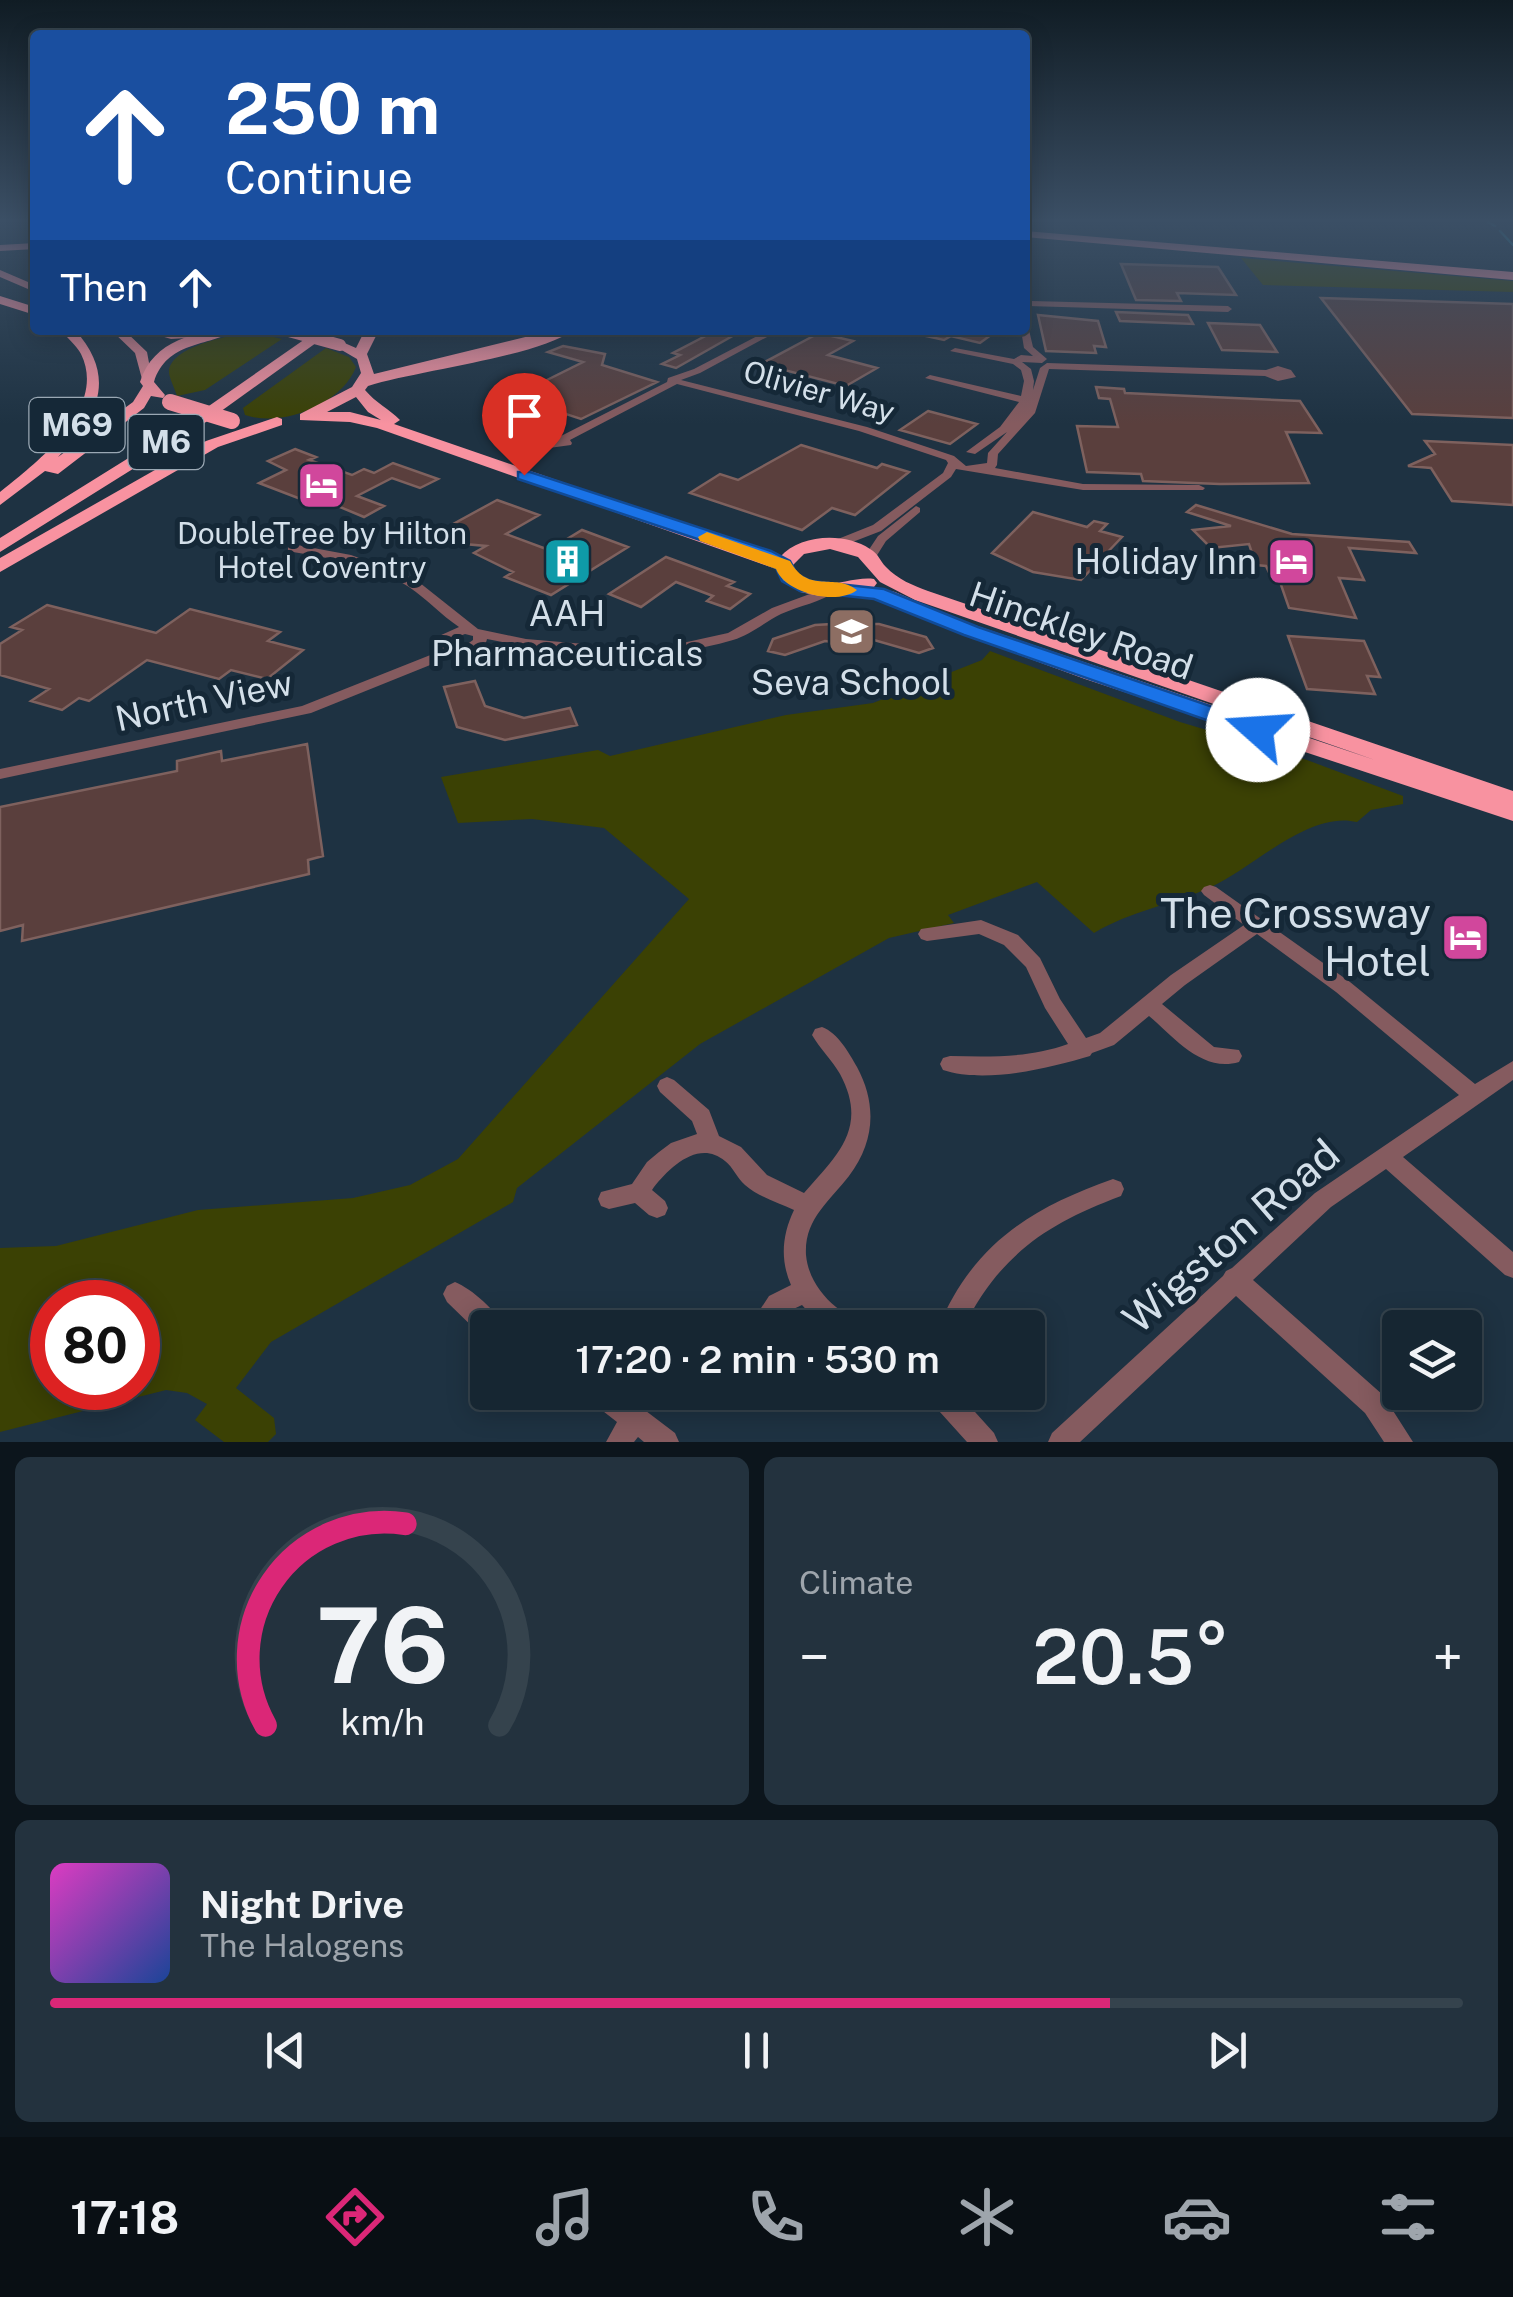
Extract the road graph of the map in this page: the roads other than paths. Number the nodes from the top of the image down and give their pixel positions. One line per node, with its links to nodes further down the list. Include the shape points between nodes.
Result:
1 (0, 297): 2 (highway); 4 (highway)
2 (30, 302)
3 (1030, 303): 5 (street)
4 (30, 309)
5 (1228, 309)
6 (72, 335): 34 (highway, M69, via 94,367 88,404 57,450)
7 (122, 335): 25 (main road, via 141,352)
8 (213, 335): 25 (highway, via 168,352 155,362)
9 (303, 335): 19 (highway, bridge)
10 (305, 335): 35 (highway, M6)
11 (320, 335): 37 (highway, M6, via 186,430)
12 (370, 335): 19 (highway)
13 (534, 335): 19 (highway, via 424,361)
14 (552, 335): 26 (highway)
15 (767, 335): 23 (street)
16 (1026, 335): 17 (street)
17 (1029, 348): 20 (street); 21 (street)
18 (955, 350): 20 (street)
19 (362, 356): 26 (highway, via 368,373)
20 (1021, 363): 21 (street); 27 (street, via 1030,378)
21 (1045, 364): 22 (street); 32 (street, via 1030,413)
22 (1267, 373)
23 (687, 378): 30 (street, via 557,440); 31 (street, Olivier Way)
24 (930, 378): 27 (street)
25 (148, 382): 29 (highway, bridge, via 170,402 232,421); 34 (highway, via 140,406)
26 (362, 386): 28 (highway); 38 (highway, via 383,416 748,539)
27 (1024, 400): 31 (street, via 999,434)
28 (305, 417): 29 (highway); 42 (highway, via 382,425)
29 (277, 422): 41 (highway, via 212,444)
30 (537, 436)
31 (959, 457): 32 (street); 32 (street); 36 (street, via 947,475 877,528)
32 (986, 465): 33 (street, via 1083,487); 40 (street, via 959,478 882,539)
33 (1200, 488)
34 (0, 502)
35 (0, 531)
36 (837, 544): 38 (highway); 40 (highway, Hinckley Road)
37 (0, 546)
38 (810, 547): 42 (highway, via 790,554)
39 (292, 548): 45 (street, via 380,568 430,597)
40 (873, 563): 43 (highway, via 868,583); 49 (highway, Hinckley Road, via 900,586 936,601)
41 (0, 566)
42 (788, 573): 43 (highway, Hinckley Road); 44 (street)
43 (842, 590): 44 (street, North View); 50 (highway, Hinckley Road, via 888,596 1110,680)
44 (777, 611): 46 (street, North View, via 732,636 669,650)
45 (445, 614): 46 (street); 47 (street)
46 (476, 637): 47 (street, North View)
47 (448, 643): 48 (street, North View, via 416,666 346,697 256,724)
48 (0, 774)
49 (1513, 800)
50 (1513, 815)
51 (1210, 891): 52 (street)
52 (1257, 925): 54 (street); 61 (street)
53 (927, 934): 56 (street, via 981,927 1011,940)
54 (1150, 1005): 56 (street); 57 (street, via 1209,1063)
55 (822, 1035): 66 (street, via 857,1085 861,1128 847,1160)
56 (1083, 1050): 58 (street, via 1040,1062)
57 (1232, 1056)
58 (950, 1064)
59 (1513, 1069): 61 (street, Wigston Road)
60 (667, 1086): 62 (street, via 701,1116)
61 (1475, 1096): 63 (street, Wigston Road)
62 (711, 1146): 65 (street, via 658,1161 648,1200); 66 (street, via 733,1154 755,1180)
63 (1388, 1157): 67 (street); 68 (street, Wigston Road, via 1323,1200)
64 (1114, 1189): 74 (street, via 1063,1205 1009,1245 971,1286)
65 (609, 1199)
66 (808, 1206): 69 (street, via 794,1248)
67 (1513, 1267)
68 (1234, 1279): 81 (street, Wigston Road); 82 (street, via 1374,1404)
69 (806, 1291): 72 (street); 73 (street)
70 (454, 1294): 71 (street)
71 (472, 1310)
72 (774, 1310)
73 (820, 1310)
74 (959, 1310)
75 (624, 1410): 77 (street)
76 (956, 1410): 80 (street)
77 (635, 1418): 78 (street); 79 (street)
78 (619, 1442)
79 (666, 1442)
80 (985, 1442)
81 (1061, 1442)
82 (1400, 1442)

